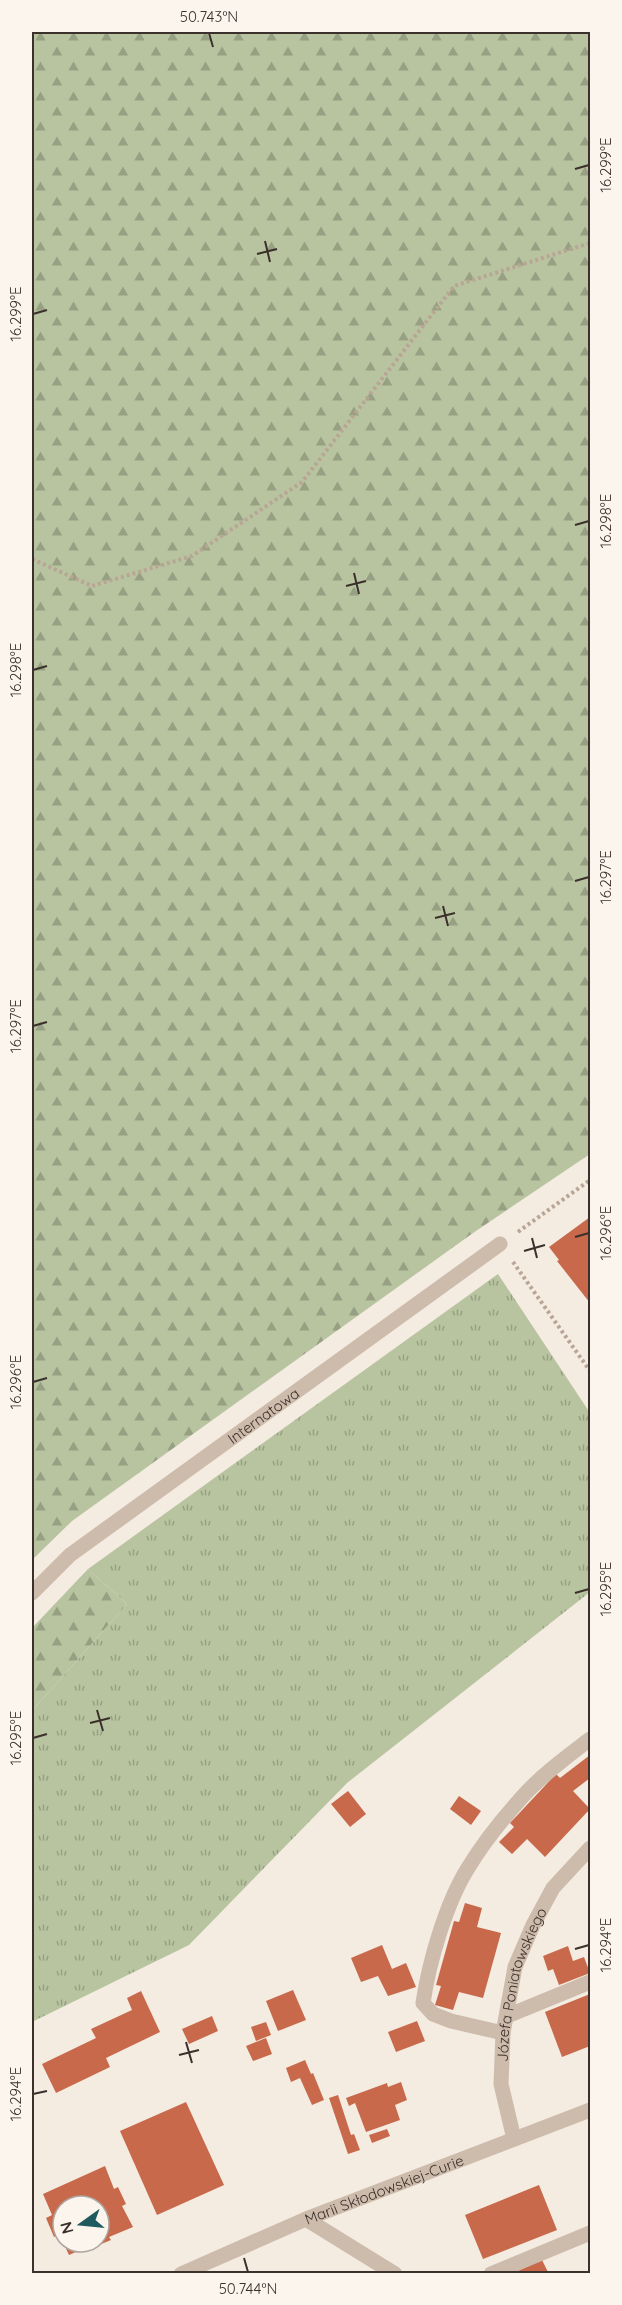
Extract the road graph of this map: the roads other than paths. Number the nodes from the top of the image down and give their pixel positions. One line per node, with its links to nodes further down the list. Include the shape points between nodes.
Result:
1 (500, 1244): 2 (street, Internatowa, via 70,1555)
2 (32, 1593)
3 (591, 1739): 7 (street, via 525,1794 468,1868 453,1897 434,1958 423,2003 433,2014)
4 (591, 1848): 6 (street, Józefa Poniatowskiego, via 553,1888 533,1925 515,1967)
5 (591, 1982): 6 (street)
6 (507, 2016): 7 (street, Józefa Poniatowskiego)
7 (503, 2033): 9 (street, Józefa Poniatowskiego, via 501,2084)
8 (591, 2110): 9 (street, Marii Skłodowskiej-Curie)
9 (514, 2139): 10 (street, Marii Skłodowskiej-Curie)
10 (306, 2218): 12 (street, Marii Skłodowskiej-Curie); 13 (street)
11 (591, 2233): 14 (street)
12 (181, 2274)
13 (395, 2274)
14 (491, 2274)

